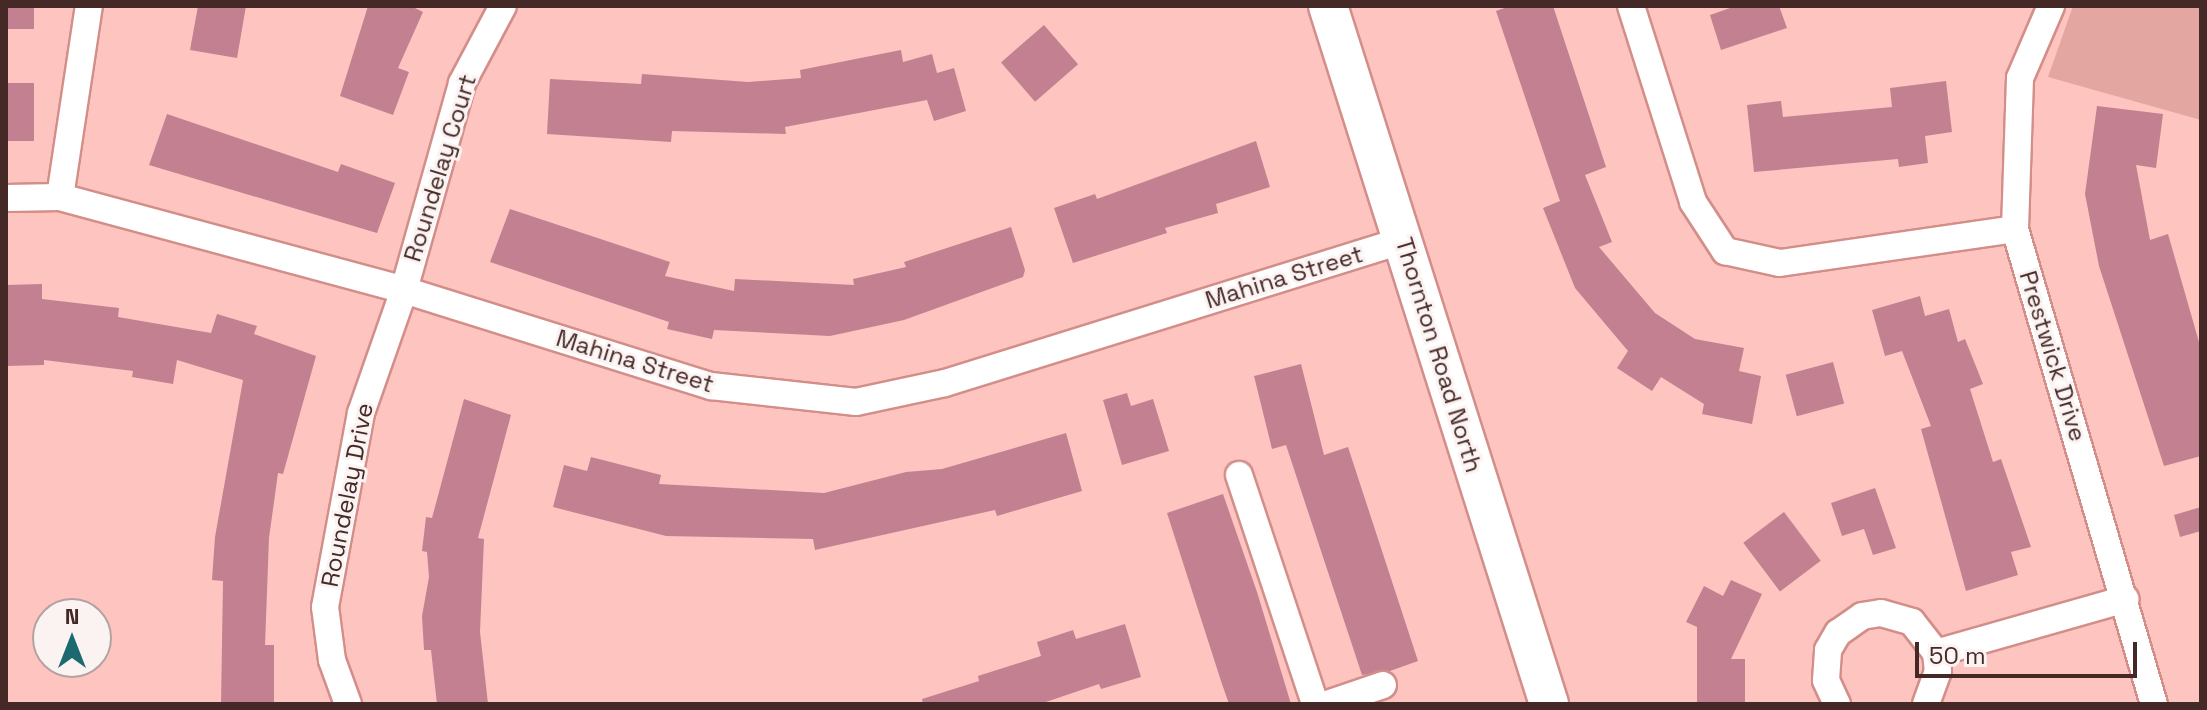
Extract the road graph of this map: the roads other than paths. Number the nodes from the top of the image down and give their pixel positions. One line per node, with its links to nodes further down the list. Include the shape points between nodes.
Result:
1 (89, 6): 6 (street)
2 (503, 6): 10 (street, Roundelay Court, via 462,83)
3 (1328, 6): 9 (main road, Thornton Road North)
4 (1631, 6): 8 (street, via 1693,202 1725,251 1780,263)
5 (2051, 6): 8 (street, Prestwick Drive, via 2020,78)
6 (60, 197): 7 (street, Mahina Street); 10 (street, Mahina Street)
7 (6, 198)
8 (2015, 229): 12 (street, Prestwick Drive)
9 (1403, 240): 10 (street, Mahina Street, via 945,383 856,402 711,386); 18 (main road, Thornton Road North)
10 (404, 290): 15 (street, Roundelay Drive, via 361,413 325,607 332,660)
11 (1239, 475): 16 (street)
12 (2125, 599): 13 (street); 21 (street, Prestwick Drive)
13 (1936, 653): 19 (street, via 1912,622 1894,614 1862,616 1838,633 1828,650 1826,680); 20 (street, via 1938,671)
14 (1383, 685): 17 (street)
15 (348, 704)
16 (1315, 704)
17 (1327, 704)
18 (1549, 704)
19 (1837, 704)
20 (1926, 704)
21 (2154, 704)

